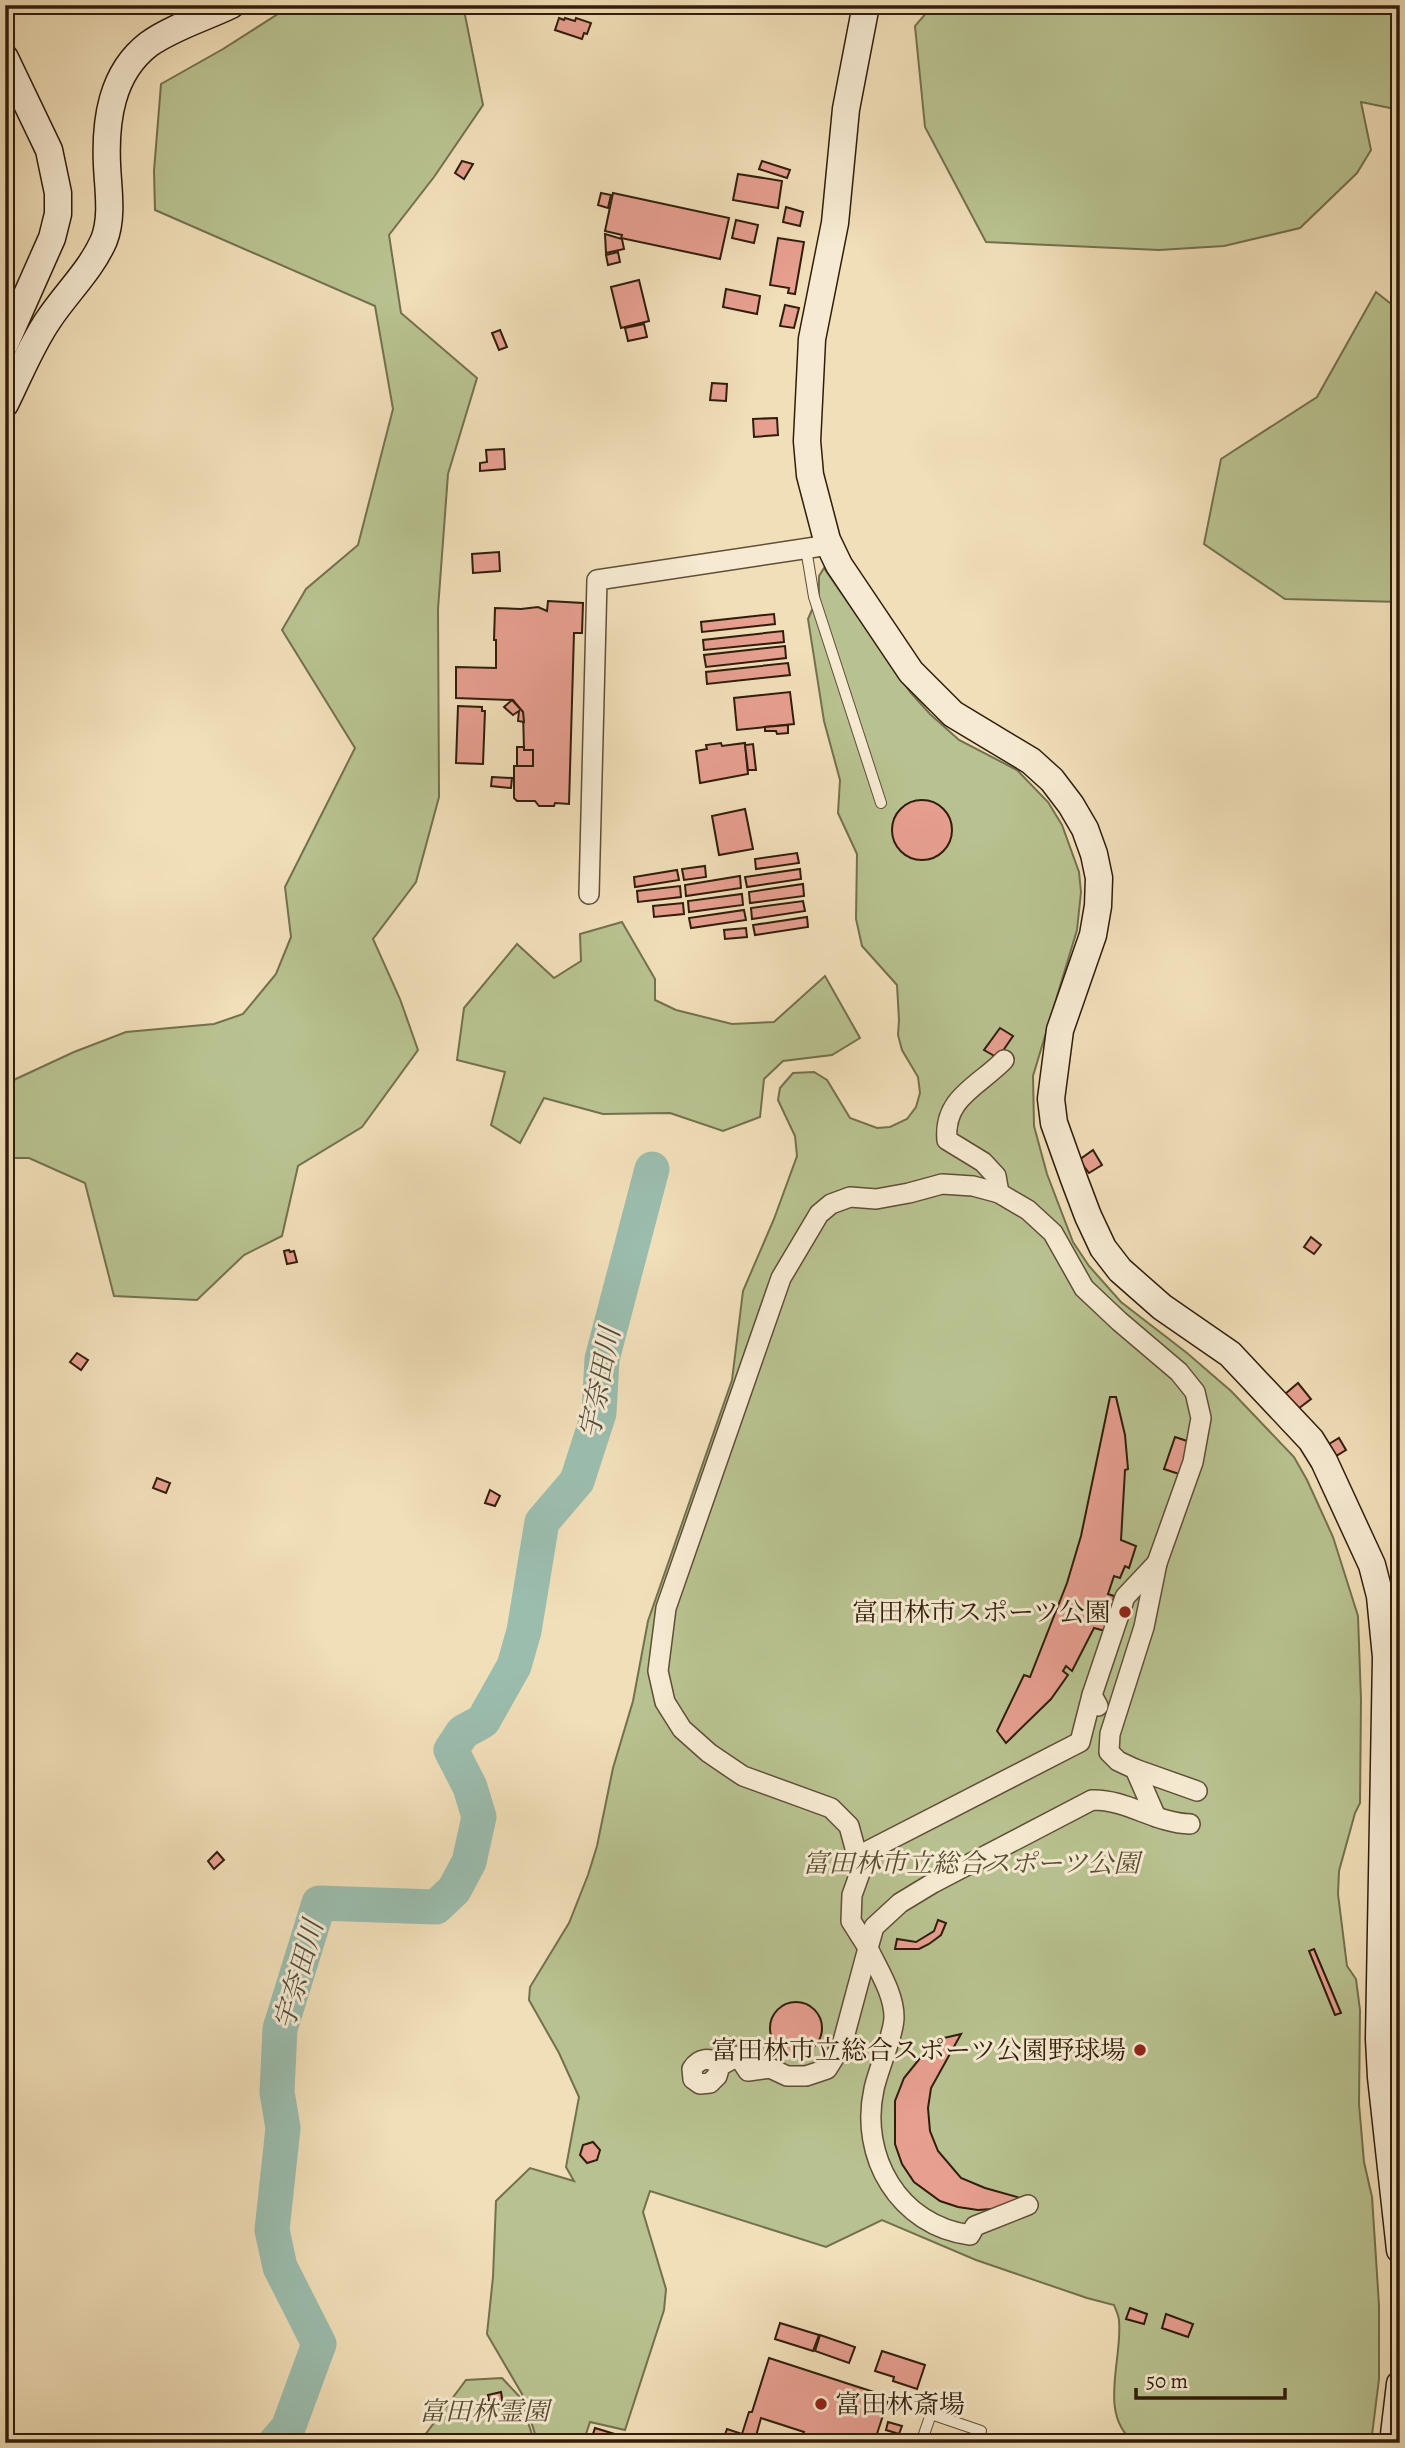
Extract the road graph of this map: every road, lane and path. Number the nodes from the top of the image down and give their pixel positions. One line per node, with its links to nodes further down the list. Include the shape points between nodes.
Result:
1 (231, 5): 5 (street, via 149,44 118,82 107,127 109,211 105,236 86,271 49,318)
2 (866, 5): 6 (street, via 846,109 835,222 812,339 807,441)
3 (5, 58): 4 (street, via 49,150 58,214 52,238)
4 (5, 344)
5 (5, 404)
6 (817, 547): 7 (lane, via 814,597); 8 (street, via 597,580); 22 (street, via 839,565 911,672 953,714 1041,771 1072,805 1094,854 1098,906 1093,935 1060,1030 1051,1099 1054,1123 1088,1216 1120,1270 1162,1307 1230,1354 1311,1440 1372,1565 1380,1596 1385,1657 1379,2039)
7 (881, 803)
8 (589, 894)
9 (1004, 1060): 10 (street, via 958,1099 946,1128 947,1140 983,1162 996,1176)
10 (999, 1193): 11 (street, via 1028,1210 1053,1233 1084,1288 1180,1372 1195,1392 1201,1418 1193,1462); 18 (street, via 942,1184 876,1199 850,1197 831,1203 819,1214 781,1278 666,1608 658,1671 666,1702 682,1729 743,1776 831,1808 849,1826)
11 (1157, 1563): 12 (street, via 1125,1597); 13 (street, via 1144,1627)
12 (1093, 1695): 13 (street); 18 (street, via 1080,1742)
13 (1111, 1731): 14 (street, via 1109,1752)
14 (1135, 1769): 15 (street); 16 (street)
15 (1197, 1791)
16 (1156, 1817): 17 (street); 19 (street, via 1108,1799 1092,1800 900,1903 874,1927)
17 (1190, 1824)
18 (858, 1856): 19 (street, via 851,1922)
19 (868, 1948): 20 (street, via 842,2045 827,2069 787,2077 770,2068 748,2071 738,2056); 21 (street, via 895,2018 873,2090 870,2127 876,2156 891,2187 932,2225 970,2235 975,2226)
20 (720, 2066)
21 (1028, 2205)
22 (1400, 2250)
23 (1400, 2384): 26 (street)
24 (921, 2443): 25 (lane, via 931,2414 981,2431)
25 (977, 2443)
26 (1393, 2443)

